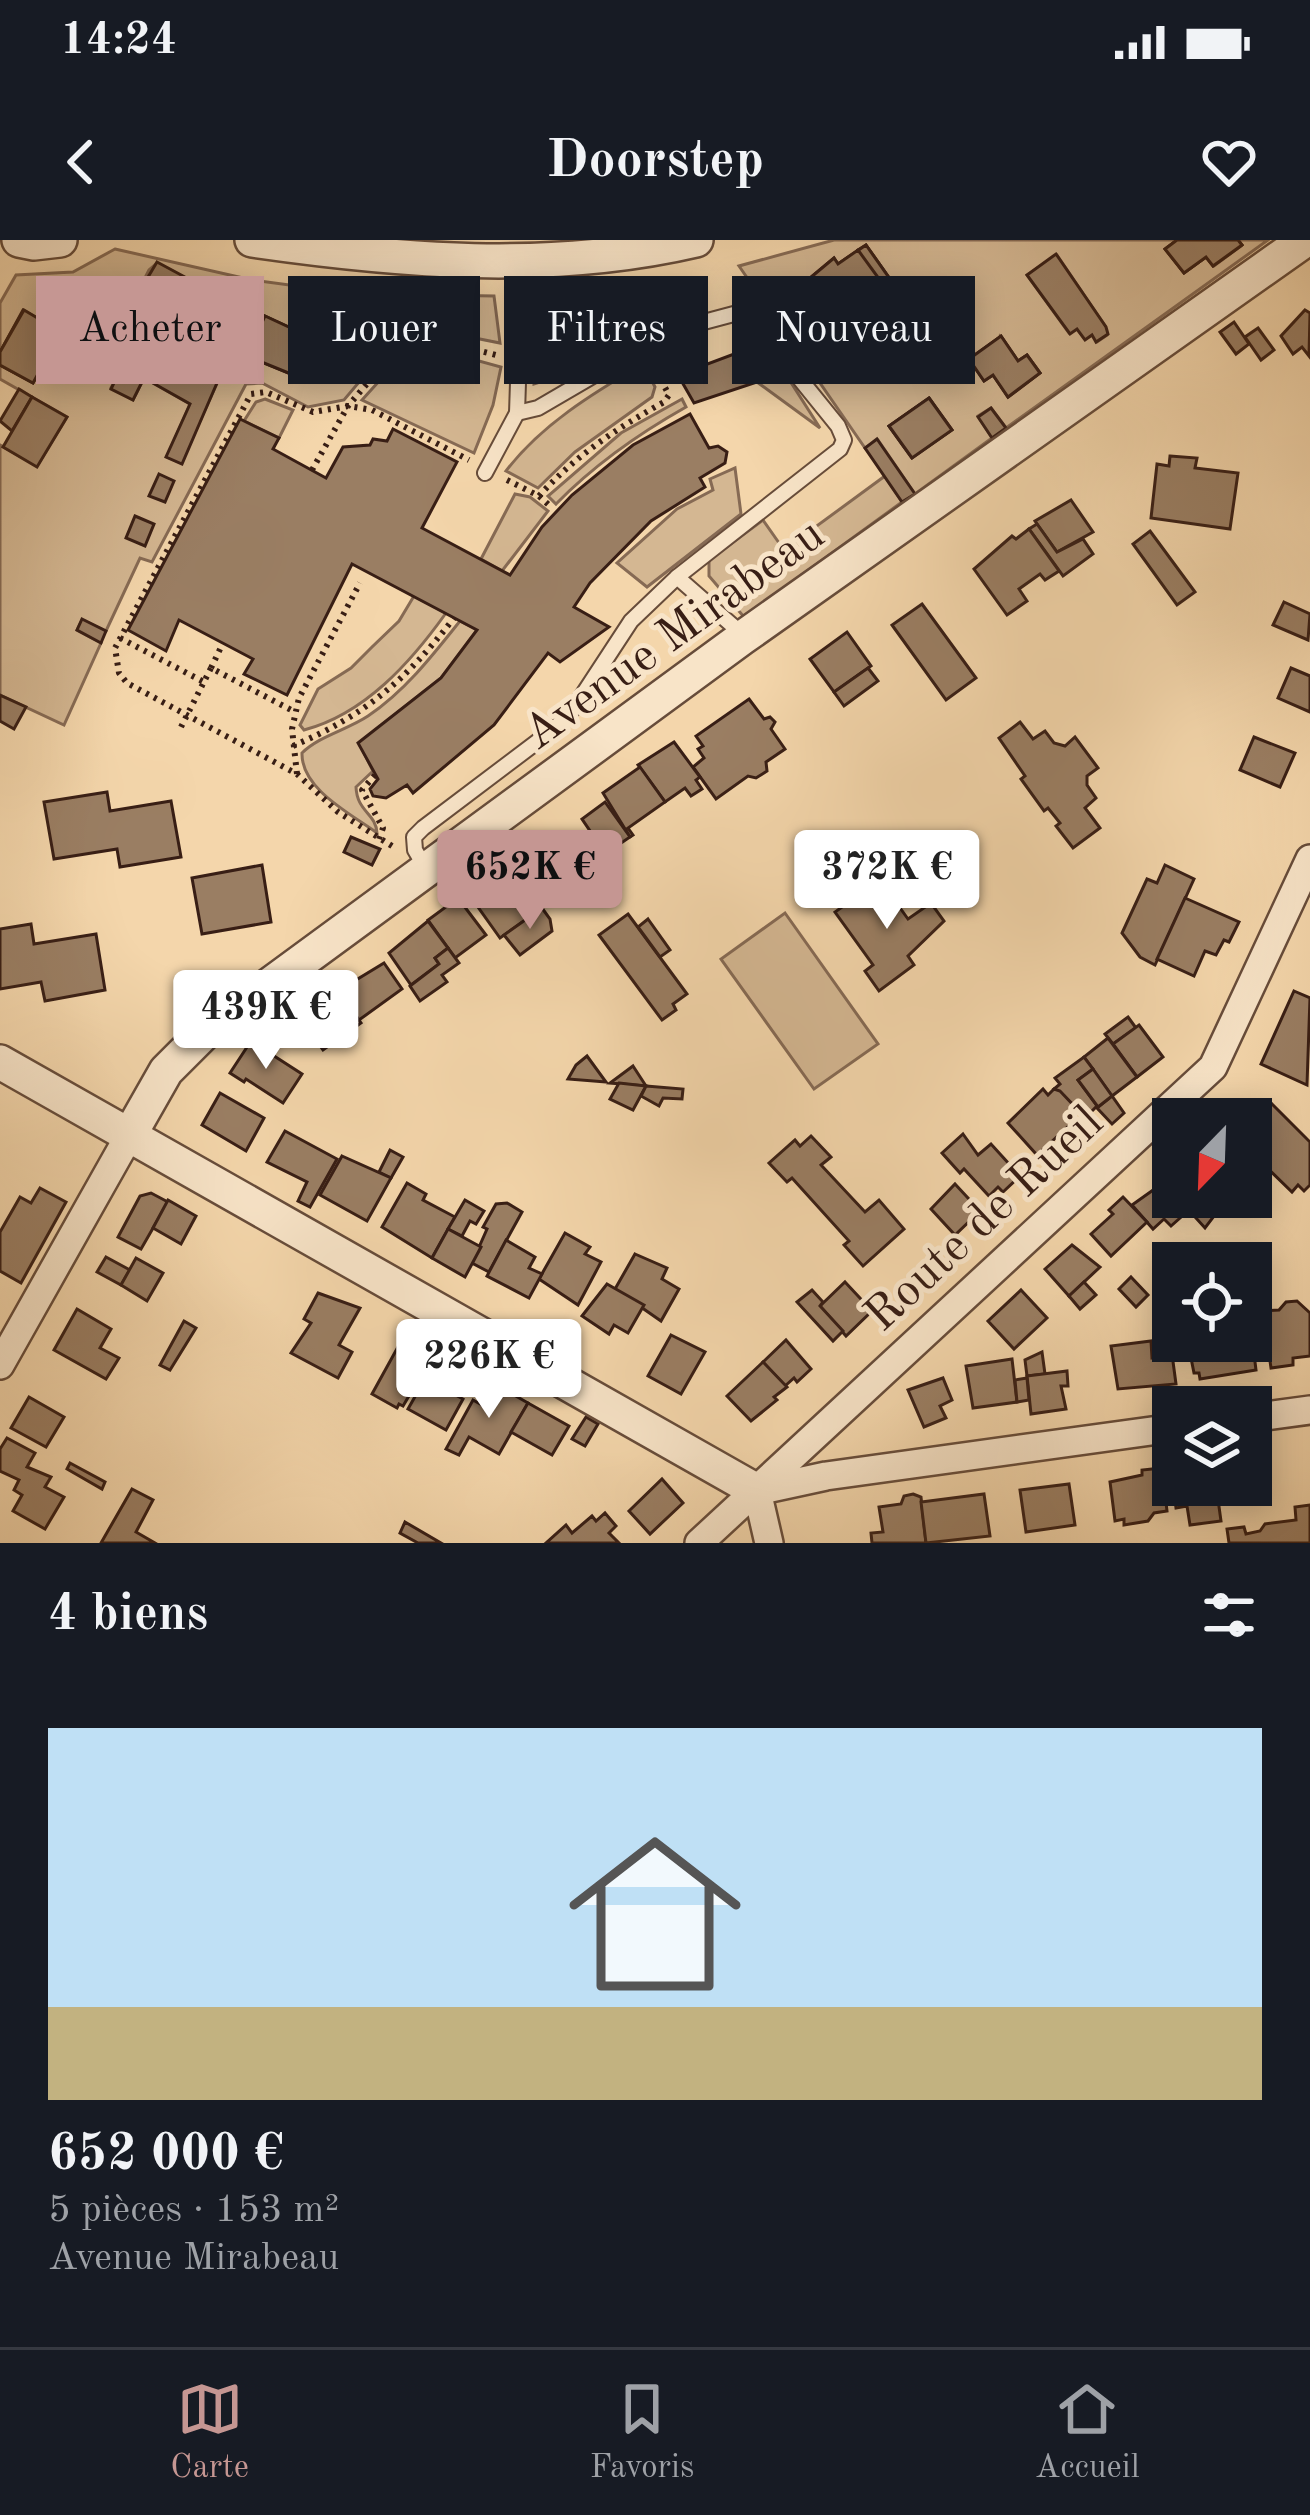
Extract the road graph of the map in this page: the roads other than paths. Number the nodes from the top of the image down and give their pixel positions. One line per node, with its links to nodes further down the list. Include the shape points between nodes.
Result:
1 (19, 240): 2 (street)
2 (60, 240)
3 (252, 240): 6 (street, via 423,260)
4 (696, 240): 6 (street)
5 (1305, 240): 10 (street, Avenue Mirabeau)
6 (522, 260): 7 (lane)
7 (517, 413): 8 (lane); 9 (lane, via 670,331 745,311 844,440)
8 (486, 471)
9 (677, 577): 10 (lane); 12 (lane, via 631,621 554,729 422,828 414,837)
10 (742, 638): 12 (street, Avenue Mirabeau)
11 (1310, 859): 19 (street, Route de Rueil, via 1213,1067)
12 (421, 860): 14 (street, Avenue Mirabeau, via 204,1033 166,1071)
13 (0, 1061): 14 (street)
14 (129, 1136): 15 (street); 19 (street)
15 (0, 1365)
16 (1310, 1410): 17 (street)
17 (1272, 1415)
18 (1152, 1431): 19 (street)
19 (757, 1491): 20 (street, Route de Rueil); 21 (street)
20 (699, 1543)
21 (769, 1543)

